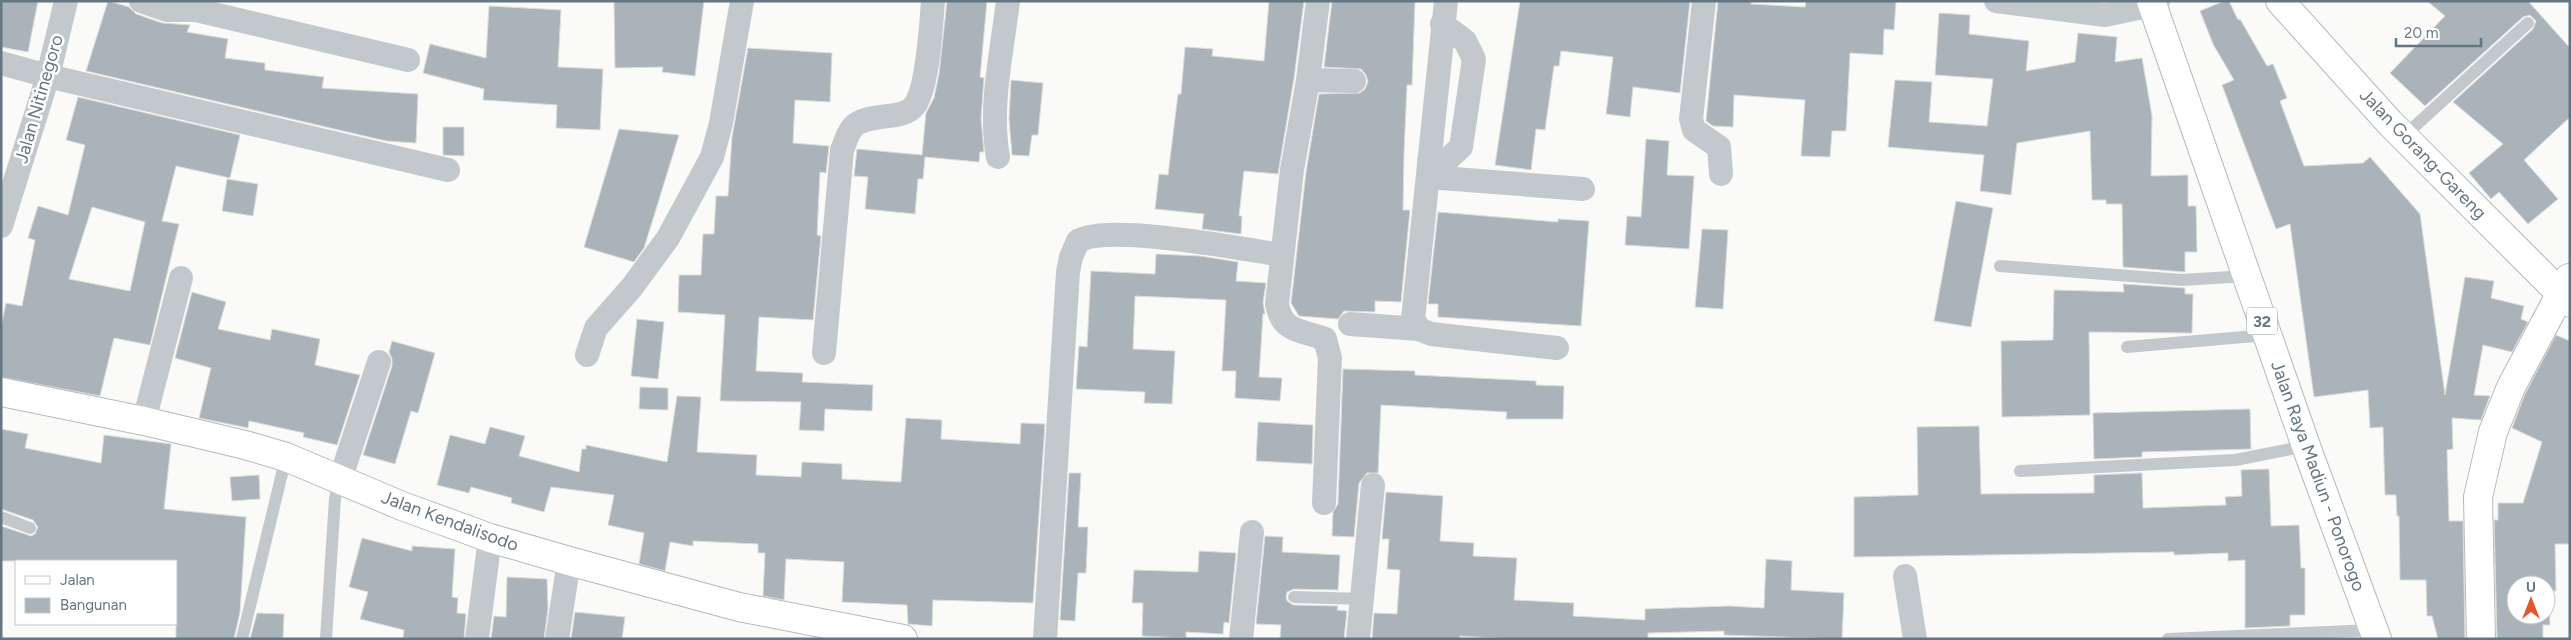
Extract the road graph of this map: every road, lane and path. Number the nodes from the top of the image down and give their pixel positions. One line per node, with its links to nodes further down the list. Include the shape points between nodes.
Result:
1 (66, 1): 15 (street, Jalan Nitinegoro)
2 (141, 1): 13 (street, via 167,10 196,10)
3 (742, 1): 36 (street, via 712,157 668,238 596,328)
4 (933, 1): 35 (street, via 925,77 916,104 910,111 863,120 853,127 842,150)
5 (1008, 1): 19 (street, via 995,109 994,136)
6 (1318, 1): 16 (street)
7 (1704, 1): 22 (street, via 1691,119 1694,130 1719,147)
8 (1996, 1): 10 (street, via 2105,15)
9 (2280, 1): 18 (main road, Jalan Gorang-Gareng)
10 (2154, 2): 27 (main road, Jalan Raya Madiun - Ponorogo / 32)
11 (1444, 13): 20 (street); 20 (street, via 1474,59 1461,147 1448,159)
12 (2528, 23): 18 (lane)
13 (408, 60)
14 (1, 63): 15 (street)
15 (48, 76): 21 (street); 24 (street, Jalan Nitinegoro)
16 (1308, 80): 17 (street); 25 (street, via 1293,161)
17 (1354, 80)
18 (2404, 136): 29 (main road, Jalan Gorang-Gareng)
19 (998, 157)
20 (1428, 169): 23 (street); 31 (street, via 1413,319)
21 (448, 170)
22 (1721, 174)
23 (1582, 189)
24 (1, 226)
25 (1282, 254): 45 (street, via 1277,304 1282,321 1289,327 1325,338 1328,346); 60 (street, via 1168,238 1106,234 1078,241 1070,257 1068,272)
26 (2000, 266): 27 (lane, via 2182,280)
27 (2247, 276): 32 (main road, Jalan Raya Madiun - Ponorogo / 32)
28 (181, 278): 39 (street)
29 (2567, 291): 65 (main road, via 2511,387 2493,432 2478,497)
30 (1350, 324): 31 (street)
31 (1419, 329): 34 (street, via 1430,334)
32 (2267, 335): 33 (lane); 40 (main road, Jalan Raya Madiun - Ponorogo / 32)
33 (2127, 347)
34 (1557, 348)
35 (824, 353)
36 (587, 354)
37 (379, 362): 43 (street)
38 (1, 392): 39 (main road, Jalan Kendalisodo)
39 (144, 421): 41 (main road, Jalan Kendalisodo)
40 (2306, 446): 42 (lane, via 2235,460); 54 (main road, Jalan Raya Madiun - Ponorogo / 32)
41 (286, 457): 43 (main road, Jalan Kendalisodo); 56 (lane)
42 (2020, 471)
43 (340, 480): 49 (main road, Jalan Kendalisodo); 55 (lane, via 335,498)
44 (1373, 485): 53 (street)
45 (1324, 503)
46 (1, 517): 47 (lane)
47 (30, 528)
48 (1252, 532): 61 (street)
49 (490, 538): 50 (main road, Jalan Kendalisodo); 57 (street)
50 (569, 561): 58 (street); 59 (main road, Jalan Kendalisodo, via 739,607)
51 (1905, 576): 63 (street)
52 (1294, 598): 53 (lane)
53 (1364, 599): 62 (street)
54 (2376, 634): 64 (lane)
55 (326, 638)
56 (242, 639)
57 (477, 639)
58 (557, 639)
59 (903, 639)
60 (1045, 639)
61 (1241, 639)
62 (1358, 639)
63 (1915, 639)
64 (2168, 639)
65 (2481, 639)

